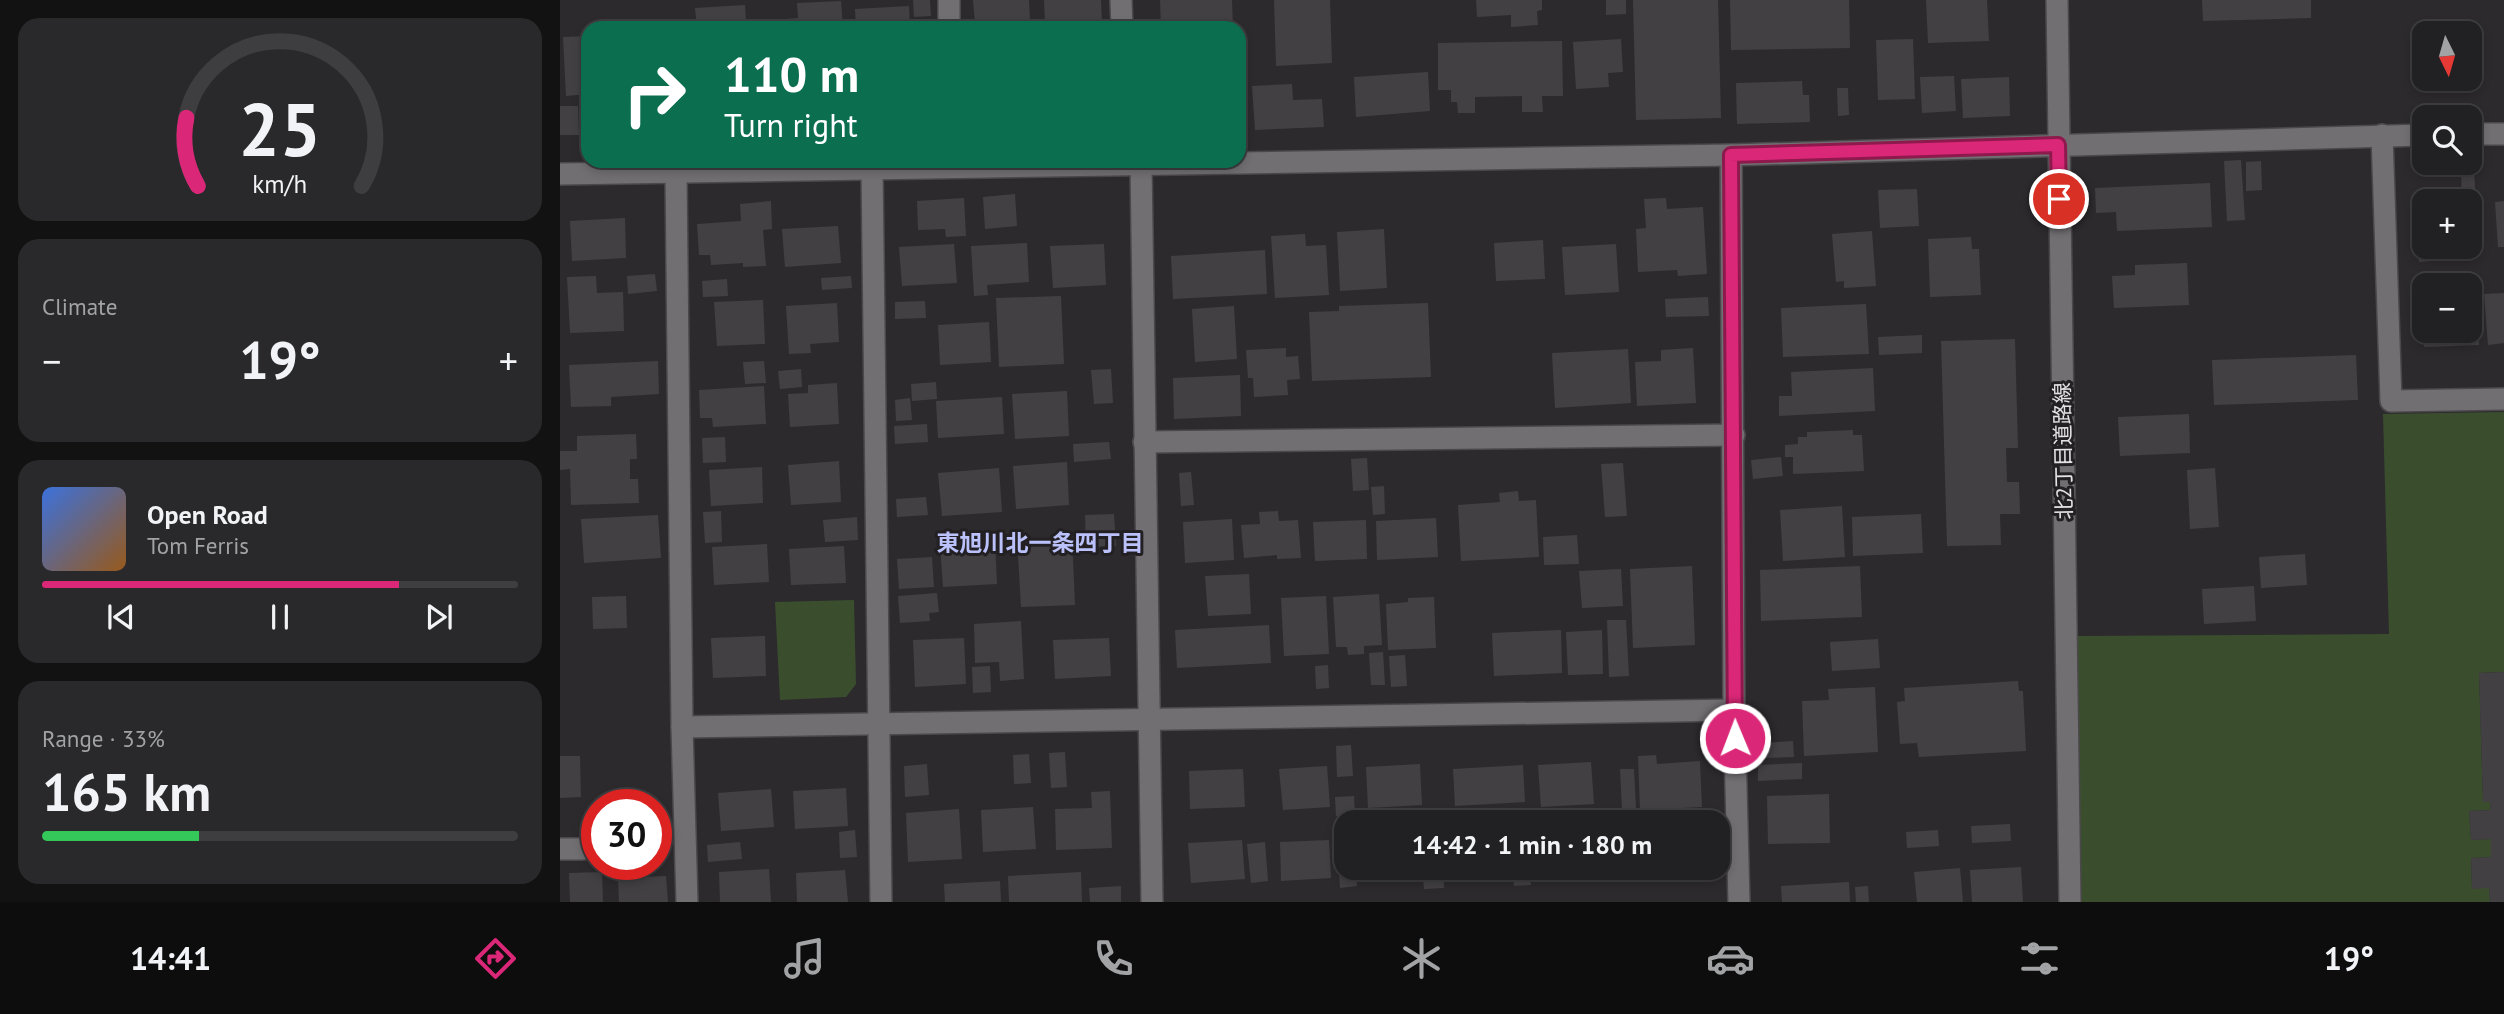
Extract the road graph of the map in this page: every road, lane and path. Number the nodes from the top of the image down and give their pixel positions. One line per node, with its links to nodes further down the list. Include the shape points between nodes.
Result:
1 (948, 0): 4 (street)
2 (1121, 0): 5 (street)
3 (2057, 0): 10 (street, 北2丁目道路線)
4 (949, 21)
5 (1122, 21)
6 (2482, 134): 7 (street)
7 (2504, 134)
8 (2382, 135): 9 (street); 10 (street); 18 (street, via 2390,401)
9 (2412, 135)
10 (2058, 145): 11 (street); 31 (street, 北2丁目道路線)
11 (1731, 155): 12 (street); 19 (street)
12 (1246, 161)
13 (839, 168): 16 (street)
14 (872, 168): 23 (street)
15 (1131, 168): 20 (street)
16 (676, 173): 17 (street); 24 (street)
17 (560, 174)
18 (2504, 399)
19 (1734, 435): 20 (street); 21 (street)
20 (1144, 442): 22 (street)
21 (1734, 710): 22 (street); 30 (street)
22 (1149, 721): 23 (street); 29 (street)
23 (877, 724): 24 (street); 28 (street)
24 (682, 727): 27 (street)
25 (560, 849): 26 (street)
26 (581, 849)
27 (687, 902)
28 (881, 902)
29 (1152, 902)
30 (1738, 902)
31 (2070, 902)

